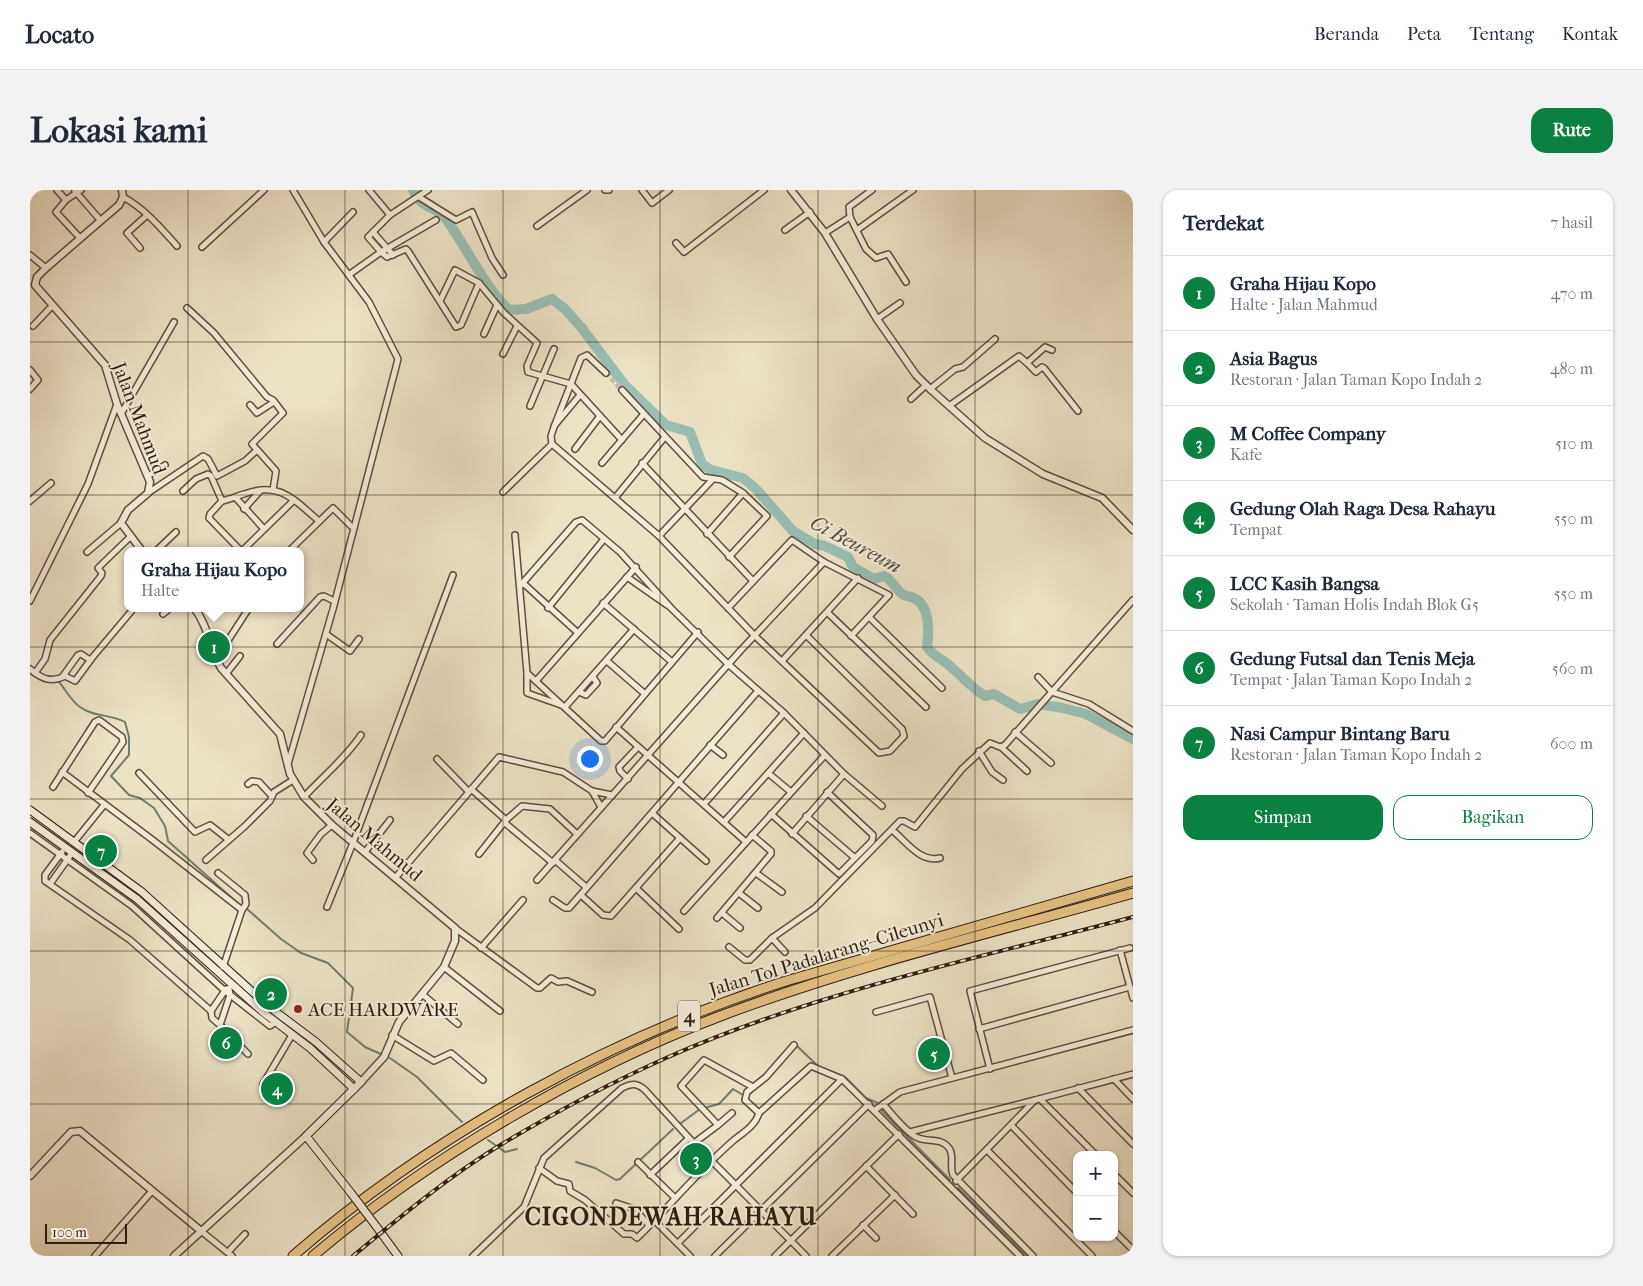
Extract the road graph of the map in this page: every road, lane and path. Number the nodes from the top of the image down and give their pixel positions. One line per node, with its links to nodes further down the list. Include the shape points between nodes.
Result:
1 (57, 190): 16 (street)
2 (264, 190): 35 (street)
3 (293, 190): 30 (street)
4 (369, 190): 19 (street)
5 (428, 190): 15 (street)
6 (587, 190): 24 (street)
7 (642, 190): 8 (street, via 652,203)
8 (669, 190)
9 (764, 190): 31 (street, via 684,252)
10 (791, 190): 18 (street)
11 (872, 190): 21 (street, via 849,207)
12 (914, 190): 26 (street)
13 (78, 191): 16 (street); 23 (street)
14 (122, 193): 20 (street); 23 (street, Jalan Mahmud, via 119,205)
15 (418, 197): 19 (street); 41 (street, via 455,220 472,212 492,258)
16 (66, 200): 29 (street, via 56,213)
17 (353, 212): 30 (street)
18 (810, 212): 25 (street); 28 (street)
19 (390, 215): 27 (street)
20 (146, 216): 32 (street, via 153,218); 34 (street, via 127,233)
21 (850, 217): 26 (street); 28 (street)
22 (436, 220): 33 (street)
23 (101, 221): 29 (street, Jalan Mahmud)
24 (537, 226)
25 (785, 230)
26 (857, 230): 42 (street, via 872,256 878,258 888,254)
27 (373, 232): 33 (street); 36 (street, via 368,237)
28 (825, 233): 49 (street)
29 (80, 238): 39 (street, Jalan Mahmud)
30 (324, 242): 40 (street)
31 (676, 243)
32 (178, 246)
33 (386, 247): 36 (street); 38 (street)
34 (140, 248)
35 (202, 248)
36 (381, 252): 38 (street, via 387,258); 40 (street)
37 (30, 255): 39 (street)
38 (393, 255): 44 (street, via 406,249)
39 (46, 268): 47 (street, Jalan Mahmud, via 35,285)
40 (350, 274): 129 (street, via 369,302 398,359)
41 (504, 275)
42 (906, 282)
43 (479, 283): 44 (street, via 455,270); 44 (street, via 460,326 456,326); 46 (street)
44 (440, 300)
45 (900, 303): 49 (street)
46 (498, 305): 52 (street); 53 (street)
47 (52, 306): 51 (street); 69 (street, Jalan Mahmud, via 105,365)
48 (186, 308): 68 (street, via 214,333)
49 (877, 319): 63 (street)
50 (174, 322): 74 (street)
51 (33, 326)
52 (517, 326): 57 (street); 61 (street, via 537,344 527,370 532,374)
53 (484, 334)
54 (995, 339): 63 (street, via 964,367 955,369)
55 (554, 349): 61 (street)
56 (1052, 350): 58 (street, via 1045,347)
57 (503, 354)
58 (1027, 363): 72 (street, via 1022,356 1016,357); 73 (street, via 1036,372 1044,368)
59 (30, 370): 64 (street, via 38,380)
60 (606, 373): 62 (street, via 585,354)
61 (544, 374): 62 (street); 71 (street)
62 (571, 384): 66 (street); 77 (street)
63 (928, 387): 67 (street); 72 (street)
64 (30, 389)
65 (622, 390): 75 (street)
66 (580, 395): 76 (street); 77 (street)
67 (911, 399)
68 (274, 402): 70 (street, via 256,413); 81 (street, via 283,413 253,442)
69 (117, 404): 74 (street, Jalan Mahmud); 128 (street, via 88,484)
70 (250, 405)
71 (530, 406)
72 (949, 406): 106 (street, via 998,446 1054,479 1102,498)
73 (1078, 410)
74 (121, 414): 86 (street, Jalan Mahmud)
75 (643, 415): 78 (street); 79 (street)
76 (600, 416): 79 (street); 82 (street)
77 (554, 427): 80 (street)
78 (664, 438): 84 (street); 87 (street, via 703,477)
79 (622, 440): 83 (street)
80 (552, 444): 92 (street); 96 (street)
81 (257, 450): 90 (street, via 276,471); 93 (street, via 245,461 217,476 203,456)
82 (576, 450)
83 (602, 463)
84 (642, 463): 96 (street); 101 (street)
85 (165, 465): 86 (street)
86 (148, 476): 93 (street, Jalan Mahmud, via 151,485)
87 (712, 479): 94 (street, via 722,480); 101 (street)
88 (51, 483): 99 (street)
89 (261, 490): 90 (street); 95 (street); 100 (street)
90 (273, 490): 97 (street)
91 (183, 491): 98 (street, via 208,474)
92 (503, 492)
93 (148, 493): 103 (street, Jalan Mahmud, via 128,510)
94 (743, 493): 109 (street); 119 (street, via 767,516)
95 (236, 498): 98 (street); 100 (street)
96 (615, 498): 110 (street)
97 (294, 500): 102 (street); 105 (street)
98 (222, 501): 115 (street, via 209,518)
99 (30, 502)
100 (244, 509): 105 (street)
101 (684, 510): 109 (street); 110 (street)
102 (319, 521): 104 (street, via 333,508); 117 (street)
103 (121, 523): 111 (street); 118 (street)
104 (351, 526)
105 (264, 529): 116 (street)
106 (1133, 530)
107 (176, 532): 114 (street)
108 (515, 534): 126 (street)
109 (707, 534): 119 (street)
110 (659, 536): 133 (street)
111 (130, 537): 113 (street); 158 (street, via 98,568 101,576 50,640 45,659)
112 (604, 539): 121 (street); 126 (street, via 582,520 577,521); 131 (street)
113 (139, 547)
114 (160, 547)
115 (237, 547)
116 (245, 547)
117 (292, 547)
118 (87, 552)
119 (729, 557): 125 (street)
120 (824, 562): 124 (street); 125 (street, via 792,540); 146 (street)
121 (636, 567): 123 (street); 132 (street)
122 (453, 575): 227 (street)
123 (627, 577): 130 (street); 132 (street)
124 (858, 578): 138 (street); 140 (street, via 889,595)
125 (753, 581): 133 (street)
126 (521, 585): 131 (street); 159 (street)
127 (1133, 600): 166 (street)
128 (30, 601)
129 (334, 602): 144 (street); 149 (street, via 323,596)
130 (603, 603): 141 (street); 143 (street)
131 (548, 608): 143 (street)
132 (671, 608): 142 (street)
133 (728, 608): 146 (street)
134 (131, 612): 152 (street)
135 (165, 612): 139 (street)
136 (197, 612): 151 (street, Jalan Mahmud)
137 (246, 612): 151 (street)
138 (828, 613): 145 (street); 147 (street)
139 (163, 614)
140 (869, 617): 147 (street); 164 (street)
141 (634, 629): 153 (street); 155 (street)
142 (698, 632): 155 (street); 156 (street)
143 (578, 633): 163 (street)
144 (326, 634): 148 (street, via 350,651); 185 (street)
145 (806, 635): 154 (street); 154 (street, via 902,729 905,734 890,751 877,752)
146 (755, 636): 154 (street); 156 (street)
147 (851, 636): 169 (street)
148 (360, 639)
149 (277, 644)
150 (240, 656): 160 (street)
151 (215, 657): 160 (street, Jalan Mahmud)
152 (90, 660): 161 (street, via 75,681); 161 (street, via 78,655)
153 (607, 661): 167 (street); 168 (street, via 593,677 598,683 586,695 579,692)
154 (782, 661)
155 (672, 662): 167 (street)
156 (728, 664): 165 (street); 180 (street)
157 (30, 669): 158 (street)
158 (36, 673): 161 (street, via 48,680 59,680)
159 (526, 673): 163 (street); 168 (street, via 528,694)
160 (226, 674): 185 (street, Jalan Mahmud, via 280,734)
161 (64, 676)
162 (1038, 677): 166 (street)
163 (536, 681): 168 (street)
164 (942, 688)
165 (758, 691): 170 (street); 176 (street)
166 (1052, 692): 172 (street, via 1089,704); 173 (street)
167 (646, 694): 171 (street)
168 (564, 706): 171 (street, via 601,740 605,741)
169 (926, 707)
170 (784, 713): 174 (street); 205 (street)
171 (616, 727): 177 (street)
172 (1133, 731)
173 (1015, 732): 178 (street); 184 (street)
174 (804, 733): 182 (street); 188 (street)
175 (361, 735): 204 (street, via 341,762 333,766)
176 (710, 745): 181 (street); 194 (street)
177 (638, 746): 180 (street); 191 (street, via 619,767)
178 (1001, 747): 179 (street, via 990,743); 186 (street)
179 (979, 751): 193 (street, via 992,772); 218 (street, via 914,827 902,820)
180 (648, 755): 191 (street); 194 (street)
181 (723, 755)
182 (825, 755): 190 (street); 199 (street)
183 (438, 759): 197 (street)
184 (1051, 763)
185 (287, 766): 192 (street, Jalan Mahmud)
186 (1027, 771)
187 (62, 772): 196 (street); 201 (street); 201 (street, via 96,720 122,737 123,744)
188 (768, 772): 199 (street); 216 (street)
189 (139, 773): 224 (street, via 195,832 210,824)
190 (844, 774): 200 (street); 207 (street)
191 (628, 779): 202 (street)
192 (293, 780): 203 (street); 204 (street, Jalan Mahmud)
193 (1002, 780)
194 (678, 781): 205 (street); 210 (street)
195 (248, 784): 203 (street, via 259,782)
196 (53, 787)
197 (470, 790): 198 (street, via 499,757 568,774); 214 (street); 242 (street)
198 (592, 791): 202 (street); 208 (street)
199 (791, 792): 211 (street)
200 (827, 792): 212 (street); 233 (street, via 873,835)
201 (88, 793): 206 (street)
202 (612, 795): 208 (street)
203 (272, 796): 224 (street)
204 (304, 797): 217 (street, Jalan Mahmud)
205 (704, 804): 216 (street)
206 (104, 805): 225 (street); 257 (street)
207 (882, 806)
208 (601, 807): 220 (street)
209 (30, 810): 225 (main road)
210 (652, 813): 223 (street); 247 (street)
211 (771, 814): 221 (street); 222 (street)
212 (806, 816): 221 (street); 233 (street)
213 (390, 820): 229 (street)
214 (505, 821): 220 (street, via 522,806 548,808); 230 (street); 238 (street)
215 (30, 822): 228 (main road)
216 (724, 822): 226 (street)
217 (332, 825): 227 (street, Jalan Mahmud); 236 (street, via 307,853)
218 (892, 830): 234 (street, via 921,856 932,860); 243 (street)
219 (30, 833): 231 (street)
220 (577, 834): 238 (street)
221 (792, 834): 241 (street)
222 (752, 835): 226 (street); 240 (street, via 772,853)
223 (680, 838): 237 (street); 248 (street)
224 (229, 840): 235 (street)
225 (74, 842): 265 (main road, via 142,892)
226 (746, 842): 258 (street)
227 (353, 843): 229 (street, Jalan Mahmud); 255 (street)
228 (66, 848): 231 (street); 232 (main road)
229 (365, 852): 242 (street, Jalan Mahmud)
230 (479, 854)
231 (61, 855): 232 (street); 246 (street, via 44,878)
232 (70, 856): 246 (street); 265 (main road, via 137,900); 273 (street)
233 (855, 858): 241 (street)
234 (940, 858)
235 (206, 860)
236 (313, 860)
237 (706, 861)
238 (554, 862): 244 (street); 247 (street)
239 (218, 873): 257 (street, via 245,895 246,904)
240 (756, 873): 249 (street); 250 (street)
241 (839, 874): 243 (street)
242 (396, 878): 261 (street, Jalan Mahmud)
243 (845, 879): 264 (street, via 815,908)
244 (537, 880)
245 (1133, 881): 352 (highway, Jalan Tol Padalarang–Cileunyi / 4, via 735,997 662,1027 567,1072 491,1115 370,1194)
246 (50, 884): 279 (street, via 130,940)
247 (586, 887): 252 (street)
248 (636, 888): 252 (street, via 609,916 603,915); 263 (street)
249 (782, 892)
250 (739, 893): 256 (street); 259 (street)
251 (1133, 893): 353 (highway, Jalan Tol Padalarang–Cileunyi / 4, via 857,971 682,1031 576,1082 455,1152 386,1198)
252 (581, 895): 254 (street, via 567,908)
253 (523, 900): 267 (street)
254 (553, 900)
255 (327, 907)
256 (758, 908)
257 (242, 910): 272 (street)
258 (684, 911)
259 (722, 913): 260 (street); 262 (street)
260 (717, 918)
261 (455, 928): 267 (street); 271 (street, via 455,941)
262 (740, 928)
263 (679, 929)
264 (772, 938): 266 (street, via 750,960 745,960); 270 (street)
265 (194, 945): 272 (main road); 273 (main road)
266 (729, 947)
267 (481, 948): 275 (street, via 537,988 551,978 574,983)
268 (1130, 948): 269 (street)
269 (1120, 950): 274 (street); 285 (street, via 970,991)
270 (785, 952)
271 (444, 967): 276 (street); 280 (street)
272 (223, 968): 289 (main road)
273 (228, 988): 277 (street); 279 (street); 282 (main road)
274 (1130, 988): 278 (street); 285 (street)
275 (592, 992)
276 (422, 994): 283 (street); 288 (street)
277 (230, 995): 282 (street, via 270,1026); 284 (street)
278 (1133, 998)
279 (211, 1011): 284 (street, via 212,1018)
280 (500, 1011)
281 (876, 1012): 295 (street, via 930,997)
282 (276, 1022): 287 (main road)
283 (458, 1024)
284 (220, 1025): 292 (street)
285 (979, 1029): 293 (street)
286 (1133, 1030): 293 (street)
287 (292, 1035): 291 (main road); 300 (street)
288 (392, 1036): 298 (street, via 434,1061 451,1053); 299 (street, via 385,1056)
289 (316, 1042): 291 (main road); 299 (main road)
290 (794, 1045): 301 (street)
291 (310, 1048): 303 (main road)
292 (248, 1054)
293 (990, 1069): 295 (street)
294 (1133, 1074): 297 (street)
295 (952, 1078): 307 (street, via 900,1092)
296 (842, 1079): 306 (street); 310 (street, via 809,1066); 329 (street)
297 (1114, 1079): 302 (street); 305 (street)
298 (483, 1080)
299 (361, 1082): 303 (main road)
300 (264, 1084)
301 (753, 1087): 310 (street, via 745,1100); 311 (street, via 704,1060 681,1086)
302 (1078, 1088): 304 (street); 318 (street)
303 (354, 1089): 315 (main road)
304 (1038, 1099): 312 (street); 313 (street); 320 (street)
305 (1133, 1099)
306 (869, 1104): 308 (street); 337 (street)
307 (883, 1104): 308 (street); 313 (street)
308 (875, 1110): 314 (street)
309 (732, 1113): 311 (street)
310 (759, 1113): 321 (street, via 756,1122)
311 (718, 1125): 317 (street)
312 (1011, 1125): 319 (street); 331 (street)
313 (910, 1132): 328 (street, via 921,1139 939,1141 947,1146 952,1155 952,1172)
314 (899, 1134): 323 (street); 330 (street)
315 (306, 1136): 342 (street); 354 (main road, bridge)
316 (689, 1138): 317 (street); 324 (street, via 639,1085 628,1085 553,1149); 325 (street)
317 (694, 1143): 321 (street)
318 (1133, 1144)
319 (987, 1150): 328 (street); 363 (street)
320 (1092, 1151)
321 (712, 1160): 329 (street); 335 (street)
322 (638, 1162): 325 (street)
323 (866, 1166): 334 (street); 346 (street)
324 (539, 1168): 341 (street, via 557,1181 569,1184 570,1191 626,1235 637,1238); 355 (street, via 524,1207)
325 (650, 1175): 335 (street)
326 (30, 1176): 332 (street, via 71,1132 78,1131)
327 (1118, 1178): 333 (street)
328 (958, 1179): 330 (street); 362 (street)
329 (737, 1185): 337 (street); 347 (street)
330 (951, 1185): 361 (street)
331 (1073, 1189)
332 (152, 1191): 342 (street); 350 (street)
333 (1133, 1193)
334 (895, 1195): 338 (street); 340 (street)
335 (674, 1197): 339 (street)
336 (616, 1203): 341 (street, via 634,1209)
337 (762, 1210): 346 (street); 357 (street)
338 (913, 1214)
339 (654, 1220): 341 (street); 347 (street)
340 (864, 1225): 345 (street); 360 (street)
341 (649, 1226)
342 (201, 1231): 349 (street); 351 (street)
343 (245, 1234): 349 (street)
344 (1118, 1236): 348 (street)
345 (876, 1238)
346 (791, 1240): 358 (street); 359 (street)
347 (678, 1243): 356 (street)
348 (1133, 1250)
349 (230, 1254)
350 (95, 1256)
351 (174, 1256)
352 (293, 1256)
353 (313, 1256)
354 (398, 1256)
355 (473, 1256)
356 (690, 1256)
357 (715, 1256)
358 (775, 1256)
359 (806, 1256)
360 (832, 1256)
361 (1020, 1256)
362 (1033, 1256)
363 (1092, 1256)

